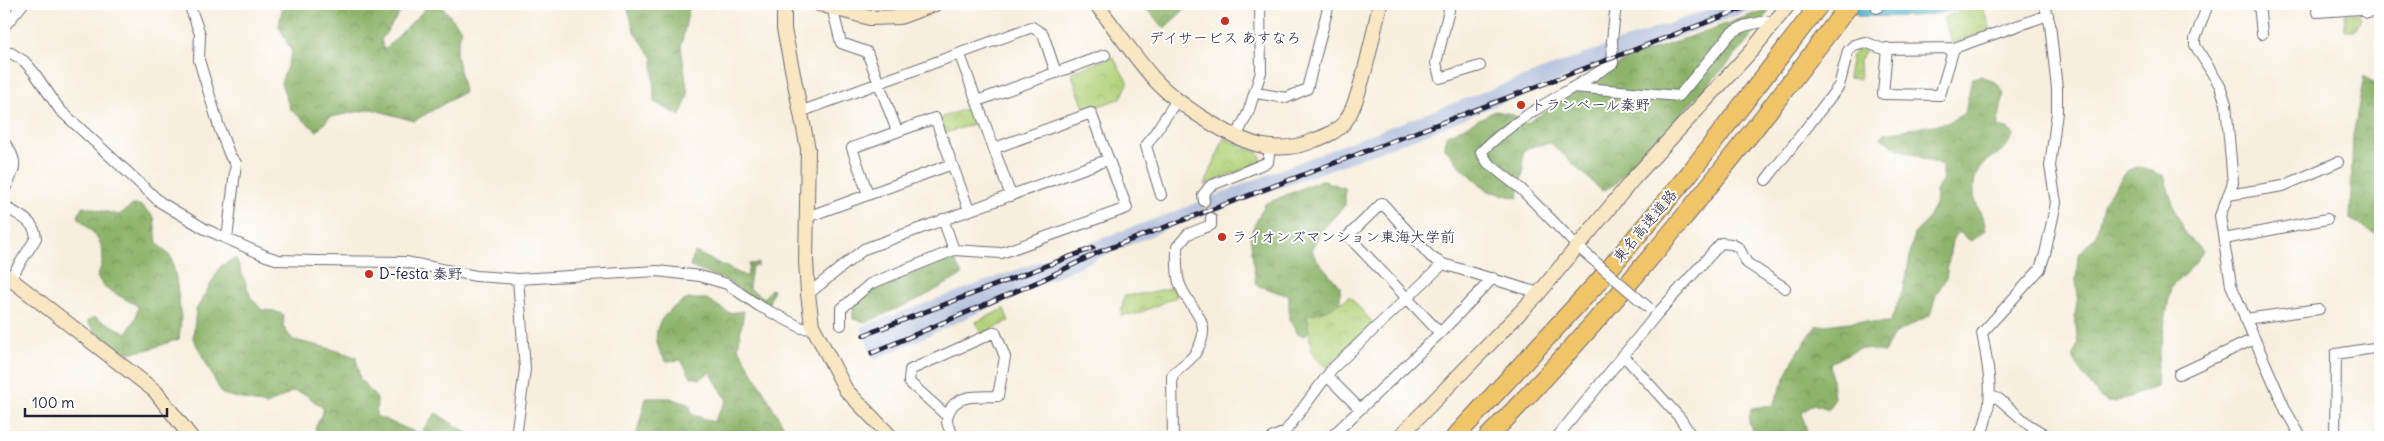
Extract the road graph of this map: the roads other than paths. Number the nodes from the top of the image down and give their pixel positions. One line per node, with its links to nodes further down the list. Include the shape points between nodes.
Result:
1 (23, 4): 22 (street)
2 (189, 4): 59 (street, via 200,34 199,60 217,120 230,156 236,163)
3 (784, 4): 36 (street, via 784,29)
4 (935, 4): 18 (street, via 900,17 870,18)
5 (1096, 4): 34 (street, via 1154,79)
6 (1260, 4): 33 (street, via 1261,72)
7 (1329, 4): 33 (street, via 1308,89 1286,98)
8 (1380, 4): 40 (street, via 1355,102 1344,123 1335,131 1307,144)
9 (1616, 4): 32 (street, via 1613,64)
10 (1789, 4): 61 (street, via 1753,49 1634,178)
11 (1820, 4): 93 (highway, 東名高速道路, via 1599,281)
12 (1850, 4): 94 (highway, 東名高速道路, via 1777,102 1646,264)
13 (2044, 4): 20 (street)
14 (2208, 4): 49 (street, via 2195,45 2220,86 2226,104 2233,183)
15 (2259, 4): 23 (street)
16 (2318, 4): 19 (street, via 2317,12)
17 (1448, 5): 29 (street, via 1436,62 1440,78)
18 (826, 6): 31 (street, via 841,43 867,52)
19 (2380, 11)
20 (2048, 15): 25 (street); 81 (street, via 2057,89 2050,166 2056,203 2040,269 1982,333)
21 (1766, 21): 32 (street, via 1731,33 1679,96)
22 (4, 28)
23 (2262, 34)
24 (1887, 48): 25 (street); 25 (street, via 1883,94 1940,95); 45 (street, via 1865,42 1848,51 1839,86)
25 (1954, 48)
26 (4, 52): 59 (street, via 24,61 60,110 161,203)
27 (960, 55): 30 (street, via 1032,27 1043,34); 31 (street); 35 (street)
28 (1105, 55): 30 (street)
29 (1480, 66)
30 (1056, 73): 35 (street)
31 (880, 85): 36 (street); 37 (street)
32 (1572, 87): 61 (street, via 1536,109 1481,152 1488,163 1521,189)
33 (1256, 93): 38 (street)
34 (1177, 100): 38 (street); 48 (street, via 1146,146)
35 (977, 101): 41 (street)
36 (800, 112): 54 (street, via 808,149)
37 (897, 131): 44 (street, via 935,118); 47 (street, via 852,148)
38 (1237, 135): 40 (street)
39 (4, 142): 46 (street, via 12,156 14,172)
40 (1270, 147): 51 (street, via 1268,162 1210,186 1203,194)
41 (994, 148): 42 (street, via 1091,113); 50 (street)
42 (1107, 160): 50 (street); 60 (street, via 1127,208 1001,254)
43 (2338, 162): 49 (street, via 2283,186)
44 (952, 164): 47 (street); 53 (street)
45 (1766, 180)
46 (4, 190)
47 (868, 194): 54 (street)
48 (1161, 195)
49 (2228, 195): 58 (street, via 2220,216)
50 (1011, 196): 53 (street)
51 (1204, 201)
52 (4, 206): 63 (street, via 30,222 36,232 36,238)
53 (969, 210): 56 (street)
54 (807, 217): 67 (street)
55 (1211, 218): 89 (street, via 1211,225 1188,234 1177,247 1179,281 1202,320 1203,329 1202,339 1193,356 1172,376)
56 (944, 219): 60 (street); 67 (street, via 864,249)
57 (2327, 220): 58 (street)
58 (2224, 238): 72 (street, via 2231,285)
59 (227, 239): 65 (street, via 279,260 406,262 476,276)
60 (954, 250): 73 (street, via 870,284 841,309)
61 (1581, 250): 68 (street); 71 (street, bridge)
62 (1443, 264): 64 (street); 69 (street); 69 (street, via 1431,257 1382,203 1348,236)
63 (7, 277): 85 (street, via 155,391)
64 (1493, 278): 68 (street); 75 (street)
65 (518, 279): 74 (street, via 657,271 700,276 727,284 759,306 802,328); 86 (street, via 525,369)
66 (1785, 288): 71 (street, via 1747,263 1739,248 1721,243)
67 (808, 294): 74 (street)
68 (1539, 294): 92 (street)
69 (1407, 298): 75 (street); 80 (street, via 1332,369)
70 (2319, 309): 72 (street)
71 (1653, 311): 78 (street)
72 (2245, 319): 76 (street)
73 (841, 325)
74 (814, 329): 87 (street, via 846,390)
75 (1440, 333): 82 (street)
76 (2254, 339): 79 (street); 99 (street)
77 (2380, 347): 100 (street, via 2336,354)
78 (1623, 355): 95 (street); 96 (street, via 1680,418)
79 (2179, 374)
80 (1328, 377): 82 (street); 84 (street)
81 (1991, 396): 97 (street); 98 (street)
82 (1360, 410): 91 (street)
83 (947, 416): 83 (street, via 956,402 964,398 998,396 1005,357 994,332 910,370 909,382); 88 (street, via 947,424)
84 (1285, 435): 90 (street)
85 (192, 437)
86 (516, 437)
87 (891, 437)
88 (955, 437)
89 (1173, 437)
90 (1273, 437)
91 (1330, 437)
92 (1399, 437)
93 (1455, 437)
94 (1488, 437)
95 (1557, 437)
96 (1692, 437)
97 (1980, 437)
98 (2049, 437)
99 (2301, 437)
100 (2335, 437)

